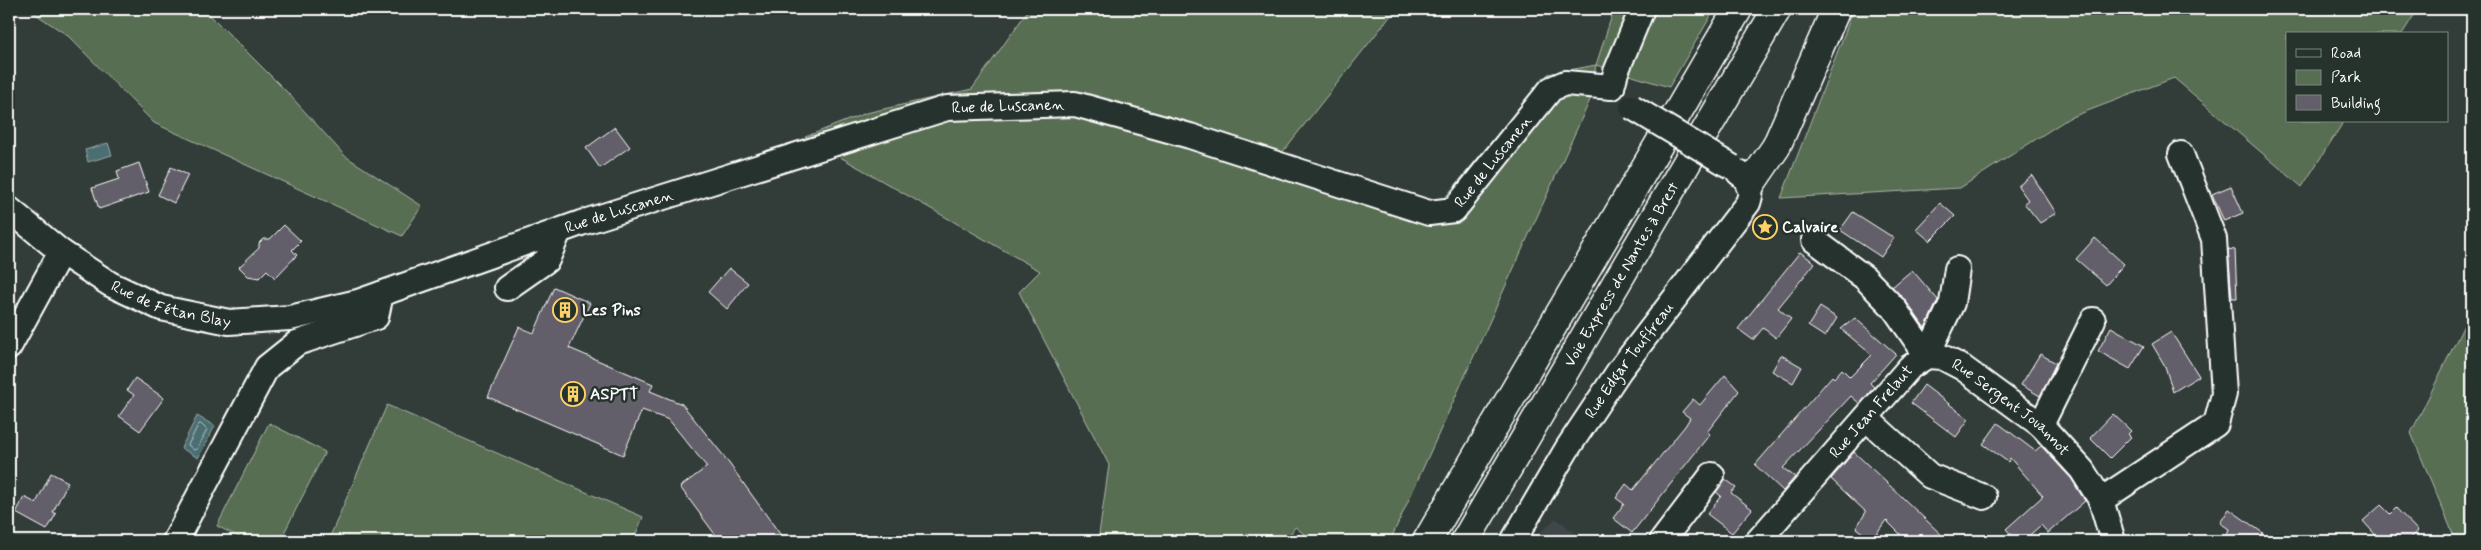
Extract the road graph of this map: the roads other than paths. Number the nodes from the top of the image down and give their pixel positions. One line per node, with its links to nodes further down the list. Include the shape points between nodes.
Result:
1 (1642, 9): 5 (street)
2 (1738, 9): 25 (highway, Voie Express de Nantes à Brest)
3 (1777, 9): 26 (highway, Voie Express de Nantes à Brest)
4 (1836, 9): 7 (highway, via 1776,147)
5 (1612, 87): 7 (street, bridge, via 1632,107); 9 (street, Rue de Luscanen, via 1565,83 1551,89 1454,210 1429,213 1190,136 1075,104 947,108)
6 (2181, 154): 23 (street, via 2214,239 2224,394 2216,424)
7 (1741, 176): 27 (street, Rue Edgar Touffreau, via 1752,193 1748,203 1618,371)
8 (9, 209): 11 (street, Rue de Fétan Blay)
9 (558, 231): 13 (street, via 547,260); 14 (street, Rue de Luscanen, via 423,289)
10 (1814, 240): 18 (street, via 1865,278 1894,308)
11 (61, 252): 15 (street, Rue de Fétan Blay, via 110,284 161,308 229,322 290,318); 17 (street)
12 (1957, 269): 18 (street, Rue Jean Frelaut, via 1952,304)
13 (507, 288)
14 (381, 294): 15 (street, Rue de Luscanen); 24 (street, via 385,320 297,343 267,367)
15 (358, 302)
16 (2093, 320): 20 (street)
17 (9, 347)
18 (1927, 356): 19 (street, Rue Jean Frelaut, via 1910,367); 20 (street, Rue Sergent Jouannot, via 1942,357 1963,368)
19 (1866, 418): 22 (street, via 1930,476); 29 (street, Rue Jean Frelaut)
20 (2041, 425): 23 (street, Rue Sergent Jouannot, via 2082,470)
21 (1712, 475): 28 (street)
22 (1984, 497)
23 (2101, 500): 30 (street, Rue Sergent Jouannot)
24 (175, 541)
25 (1428, 541)
26 (1465, 541)
27 (1512, 541)
28 (1662, 541)
29 (1758, 541)
30 (2113, 541)

